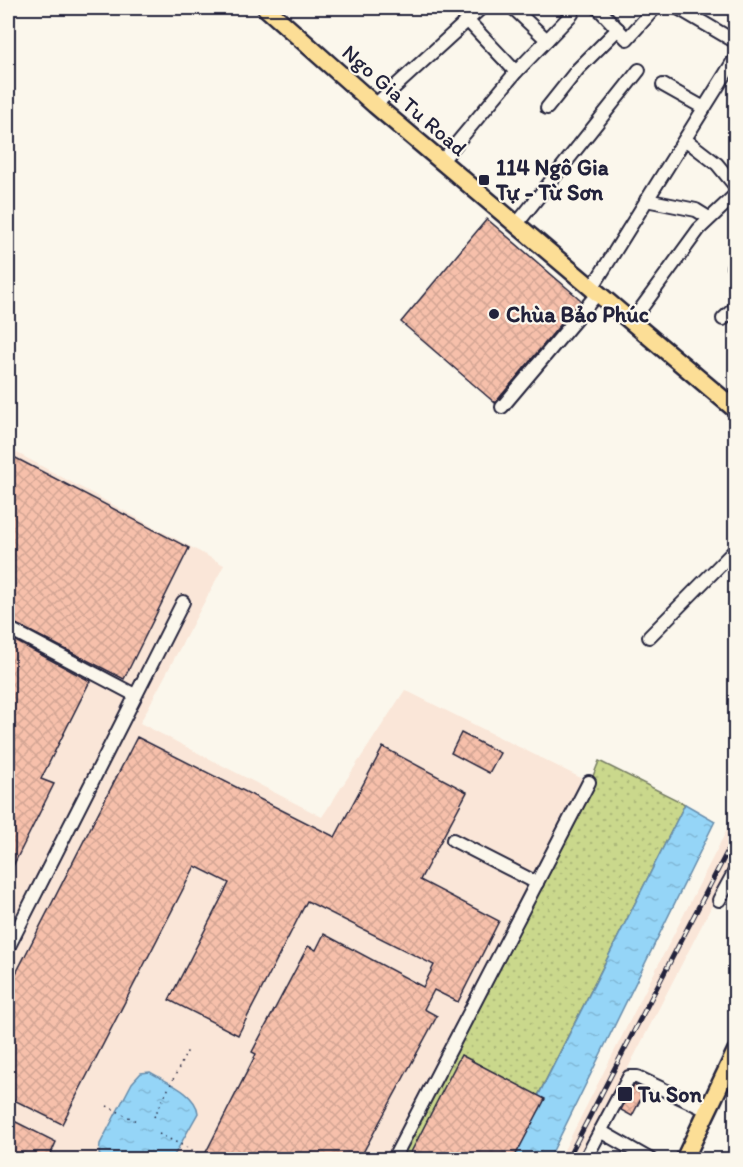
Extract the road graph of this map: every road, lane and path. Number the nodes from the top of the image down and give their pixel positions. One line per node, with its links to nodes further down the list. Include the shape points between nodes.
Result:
1 (266, 8): 16 (main road, Ngo Gia Tu Road)
2 (481, 8): 8 (street)
3 (513, 8): 10 (street)
4 (598, 8): 9 (street)
5 (655, 8): 9 (street, via 627,39)
6 (678, 8): 11 (street)
7 (572, 14): 10 (street)
8 (467, 20): 14 (street); 16 (street)
9 (618, 29): 17 (street, via 578,69)
10 (547, 40): 14 (street)
11 (735, 42)
12 (735, 57): 18 (street)
13 (639, 70): 24 (street)
14 (516, 72): 20 (street)
15 (663, 85): 18 (street)
16 (375, 105): 20 (main road, Ngo Gia Tu Road)
17 (547, 108)
18 (704, 108): 19 (street)
19 (686, 140): 21 (street, via 717,164); 22 (street)
20 (441, 162): 24 (main road, Ngo Gia Tu Road)
21 (735, 194): 23 (street)
22 (646, 200): 23 (street, via 696,210); 25 (street)
23 (709, 218): 28 (street)
24 (516, 225): 25 (main road, Ngo Gia Tu Road)
25 (595, 290): 28 (main road, Ngo Gia Tu Road); 29 (street)
26 (735, 307): 27 (street)
27 (723, 319)
28 (632, 321): 30 (main road, Ngo Gia Tu Road)
29 (502, 407)
30 (735, 410)
31 (735, 549): 34 (street)
32 (183, 603): 35 (street)
33 (8, 628): 35 (street)
34 (649, 637)
35 (135, 695): 41 (street)
36 (589, 782): 39 (street)
37 (453, 840): 39 (street)
38 (735, 869): 40 (street)
39 (537, 883): 52 (street)
40 (719, 900)
41 (8, 948)
42 (188, 1050): 46 (path)
43 (735, 1051): 45 (main road)
44 (107, 1106): 47 (path)
45 (707, 1110): 48 (street, via 632,1076 621,1088); 51 (main road)
46 (154, 1117)
47 (138, 1122)
48 (600, 1131): 53 (street); 54 (street)
49 (159, 1134): 50 (path)
50 (198, 1153)
51 (686, 1159)
52 (393, 1160)
53 (585, 1160)
54 (651, 1160)

